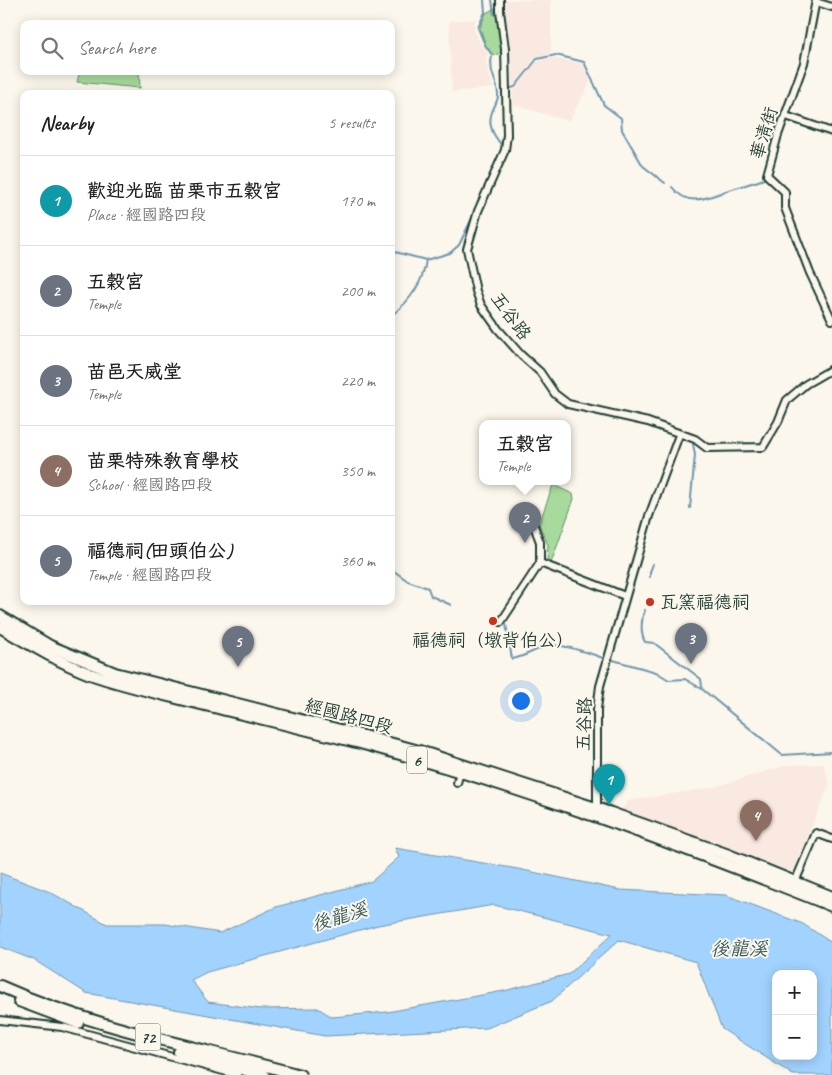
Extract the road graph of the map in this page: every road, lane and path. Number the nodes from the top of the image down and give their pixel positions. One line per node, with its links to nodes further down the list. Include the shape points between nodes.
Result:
1 (500, 0): 8 (street, 五谷路, via 505,49 506,142 478,211 467,249 476,291 498,328 540,372 555,394 568,404 648,422)
2 (816, 1): 3 (street); 4 (street, 華清街, via 804,63)
3 (832, 7)
4 (786, 116): 5 (street); 6 (street, 華清街, via 767,175 785,192 785,208)
5 (832, 132)
6 (832, 320)
7 (832, 369): 8 (street, 五谷路, via 787,400 763,446 707,448 695,439)
8 (679, 435): 11 (street, 五谷路, via 649,516)
9 (531, 518): 10 (street, via 540,542)
10 (540, 563): 11 (street); 13 (street)
11 (625, 596): 18 (street, 五谷路, via 600,686)
12 (0, 616): 15 (main road, 經國路四段 / 6, via 50,646 115,673)
13 (500, 622)
14 (0, 627): 15 (main road, 經國路四段 / 6, via 89,674)
15 (255, 717): 16 (main road, 經國路四段 / 6, via 356,734)
16 (461, 768): 17 (street); 18 (main road, 經國路四段 / 6)
17 (457, 783)
18 (596, 812): 20 (main road, 經國路四段 / 6, via 726,854); 22 (main road, 經國路四段 / 6)
19 (832, 839): 20 (street, via 816,833)
20 (795, 882): 21 (main road, 經國路四段 / 6)
21 (832, 897)
22 (832, 906)
23 (0, 986): 28 (main road, 72, via 97,1022)
24 (0, 993): 27 (main road, 72, via 39,1010 96,1028)
25 (0, 1020): 26 (street, via 62,1027)
26 (238, 1075)
27 (264, 1075)
28 (300, 1075)

